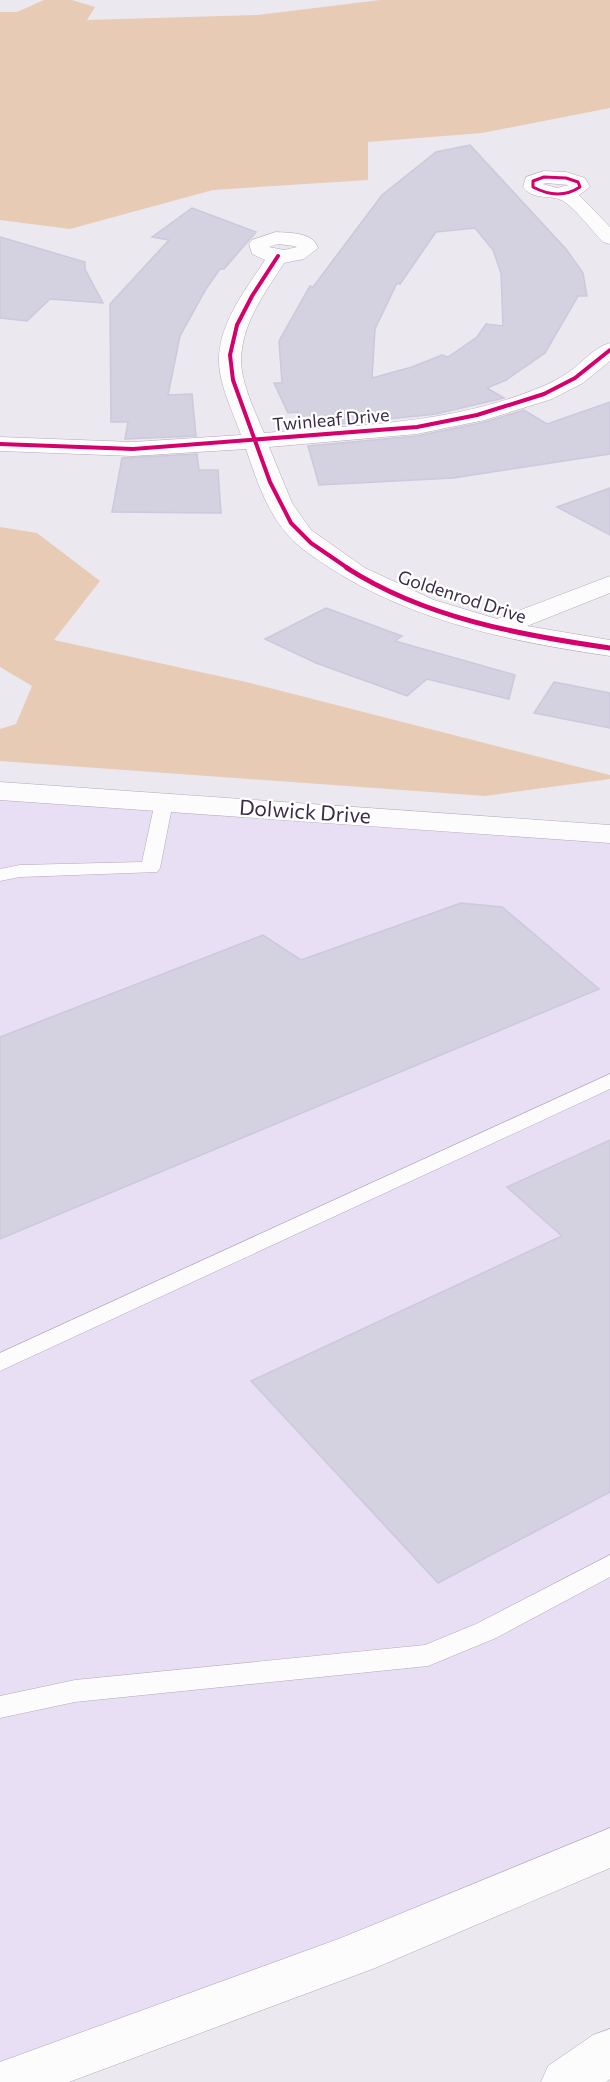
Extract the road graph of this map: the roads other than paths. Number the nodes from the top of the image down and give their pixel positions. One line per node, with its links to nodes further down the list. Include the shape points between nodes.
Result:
1 (566, 193): 2 (main road)
2 (610, 238)
3 (278, 256): 5 (main road, Goldenrod Drive, via 242,313 233,340 231,369)
4 (610, 350): 5 (main road, Twinleaf Drive, via 575,378 544,394 477,415 417,428)
5 (255, 441): 6 (main road, Twinleaf Drive, via 133,448); 8 (main road, Goldenrod Drive, via 269,481 291,524 312,545 344,567 391,590)
6 (0, 444)
7 (610, 584): 8 (main road)
8 (499, 628): 9 (main road, Goldenrod Drive)
9 (610, 648)
10 (0, 791): 11 (main road, Dolwick Drive)
11 (164, 802): 12 (main road, Dolwick Drive); 13 (lane, via 150,868 20,871)
12 (610, 834)
13 (0, 875)
14 (610, 1081): 15 (lane)
15 (0, 1363)
16 (610, 1565): 17 (lane, via 486,1631 428,1656 75,1691)
17 (0, 1707)
18 (610, 1847): 20 (main road, via 358,1953)
19 (610, 2051): 21 (main road)
20 (8, 2082)
21 (566, 2082)

